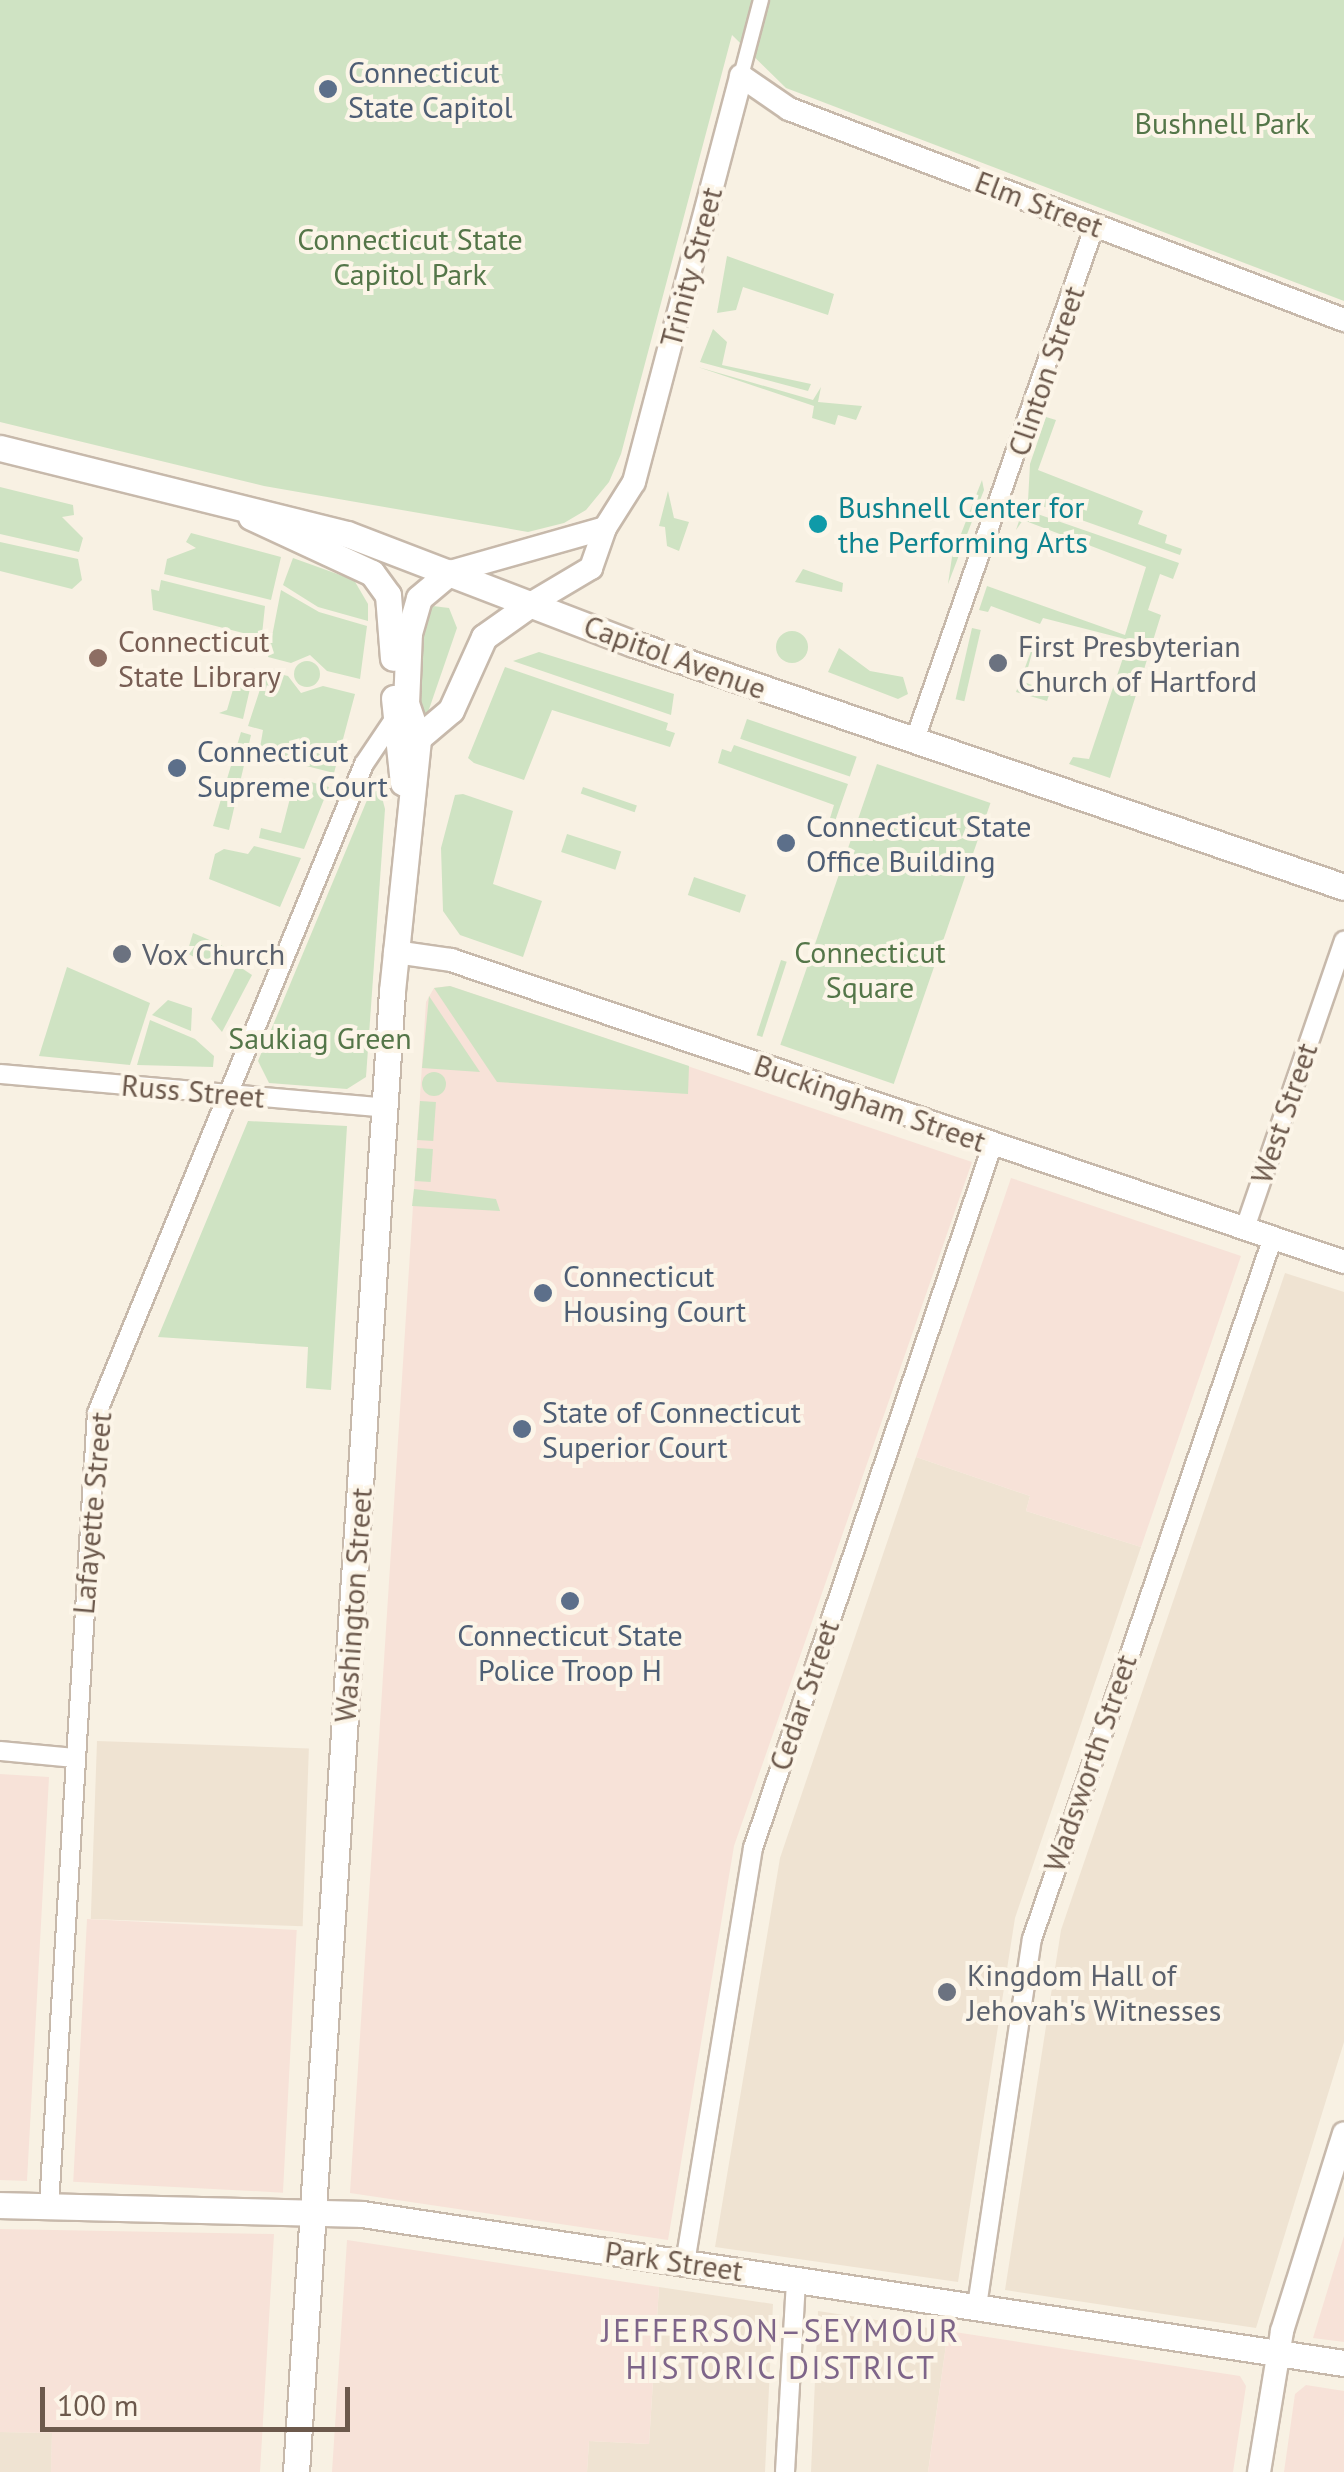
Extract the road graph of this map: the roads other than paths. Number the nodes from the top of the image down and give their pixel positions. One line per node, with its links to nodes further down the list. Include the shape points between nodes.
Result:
1 (761, 0): 2 (street, Trinity Street)
2 (742, 76): 3 (street, Elm Street, via 789,109); 7 (street, Trinity Street, via 639,466)
3 (1095, 225): 4 (street, Elm Street); 12 (street, Clinton Street)
4 (1344, 320)
5 (0, 448): 6 (main road, Capitol Avenue)
6 (230, 504): 8 (main road, Capitol Avenue, via 347,534); 10 (main road, via 284,538 356,564 379,580 392,615)
7 (606, 528): 8 (street); 9 (street, Trinity Street, via 592,568)
8 (450, 572): 9 (main road, Capitol Avenue); 10 (main road, Washington Street, via 413,610)
9 (532, 604): 11 (main road, via 484,638 451,710); 12 (main road, Capitol Avenue)
10 (400, 711): 11 (main road, Washington Street); 13 (main road); 18 (street, Lafayette Street, via 364,764)
11 (418, 738): 13 (main road, Washington Street)
12 (914, 742): 14 (main road, Capitol Avenue)
13 (408, 817): 16 (main road, Washington Street)
14 (1344, 887)
15 (1344, 942): 21 (street, West Street)
16 (395, 952): 19 (main road, Washington Street); 20 (street, Buckingham Street, via 451,960)
17 (0, 1074): 18 (street, Russ Street)
18 (227, 1093): 19 (street, Russ Street); 25 (street, Lafayette Street, via 97,1412)
19 (386, 1108): 29 (main road, Washington Street)
20 (993, 1144): 21 (street, Buckingham Street); 30 (street, Cedar Street, via 753,1848)
21 (1244, 1228): 22 (street, Buckingham Street)
22 (1273, 1237): 23 (street, Buckingham Street); 32 (street, Wadsworth Street, via 1032,1939)
23 (1344, 1262)
24 (0, 1751): 25 (street)
25 (74, 1758): 28 (street, Lafayette Street)
26 (1344, 2134): 33 (street)
27 (0, 2205): 28 (main road, Park Street)
28 (49, 2206): 29 (main road, Park Street)
29 (314, 2210): 30 (main road, Park Street); 35 (main road, Washington Street)
30 (685, 2264): 31 (main road, Park Street)
31 (796, 2279): 32 (main road, Park Street); 36 (street)
32 (977, 2306): 33 (main road, Park Street)
33 (1277, 2354): 34 (main road, Park Street); 37 (street)
34 (1344, 2364)
35 (296, 2472)
36 (785, 2472)
37 (1259, 2472)

